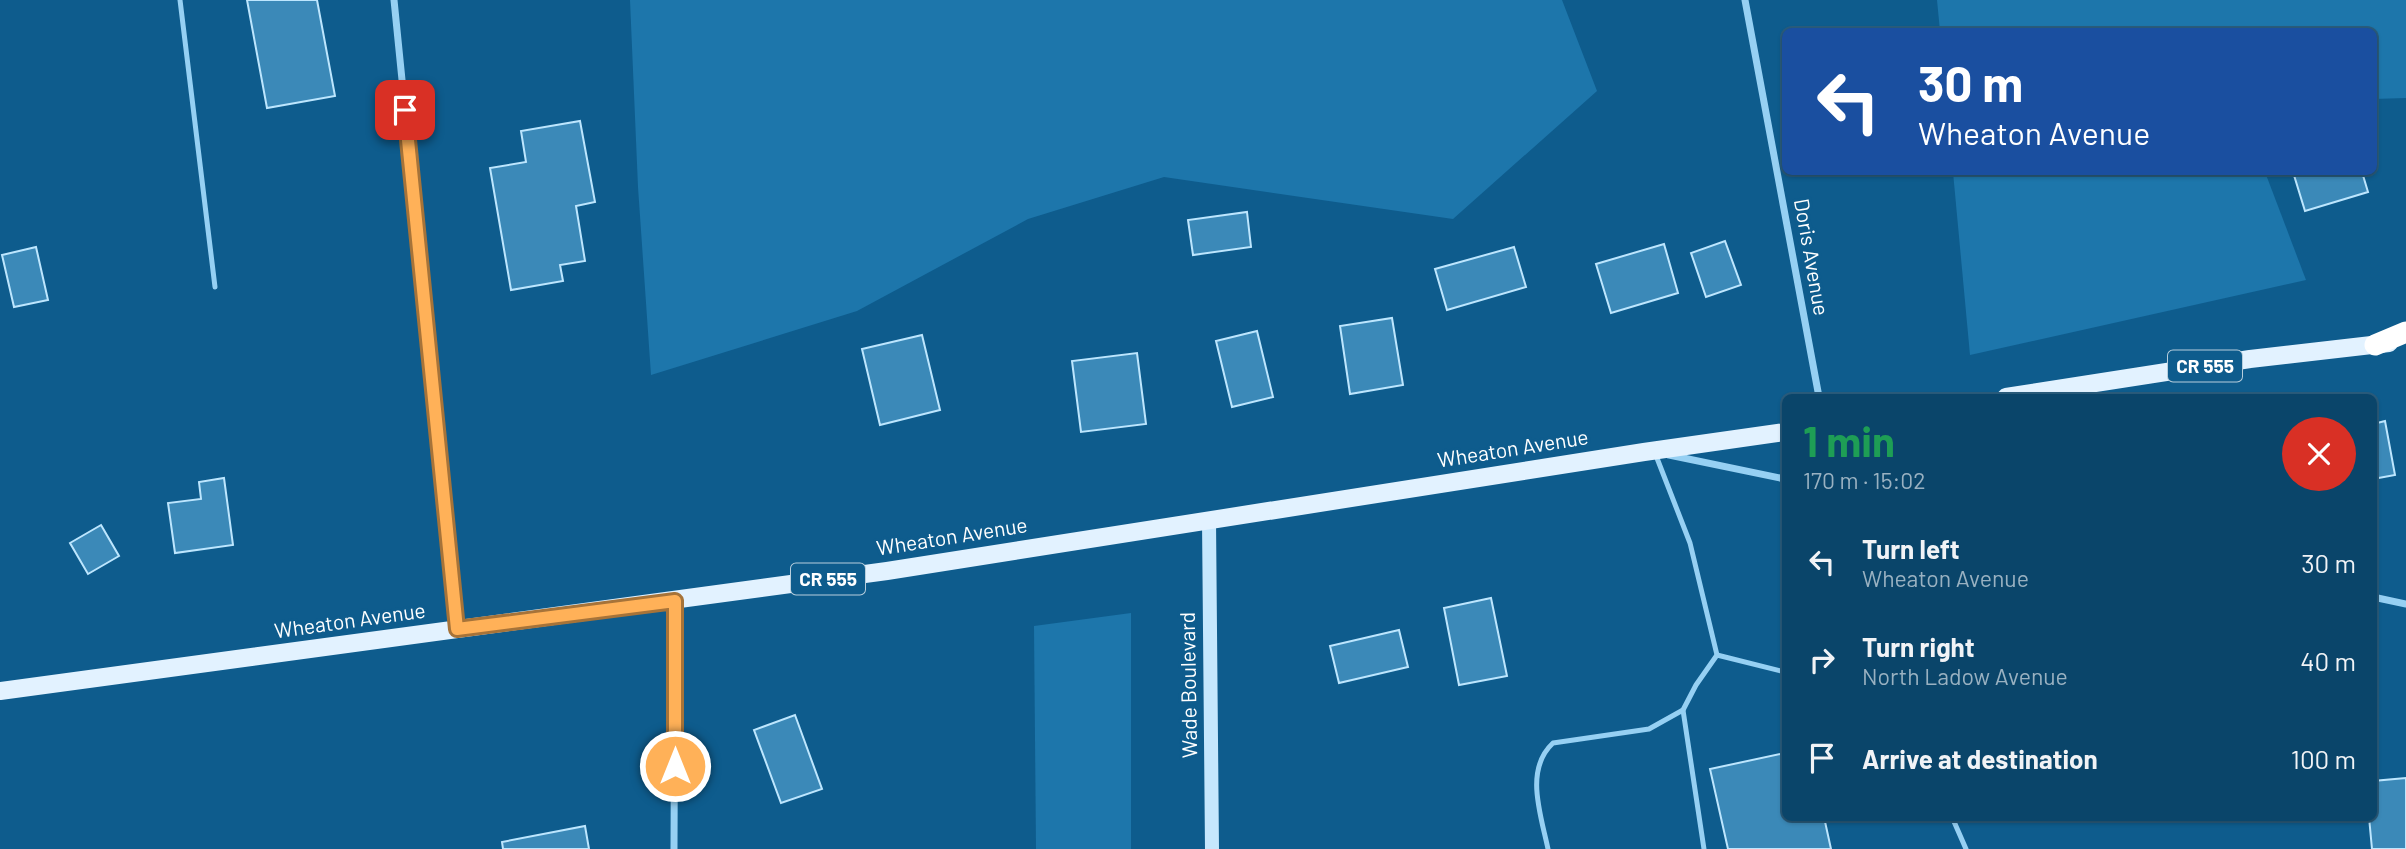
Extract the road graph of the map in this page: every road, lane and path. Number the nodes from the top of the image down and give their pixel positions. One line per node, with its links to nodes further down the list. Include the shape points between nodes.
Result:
1 (180, 0): 4 (lane)
2 (394, 0): 17 (street)
3 (1745, 0): 8 (street, Doris Avenue)
4 (215, 287)
5 (2406, 332): 7 (highway)
6 (2406, 341): 7 (main road, CR 555)
7 (2375, 345): 9 (main road, CR 555, via 2249,359)
8 (1818, 394)
9 (2025, 394)
10 (1782, 432): 11 (main road, Wheaton Avenue / CR 555)
11 (1654, 452): 12 (street); 13 (main road, Wheaton Avenue / CR 555); 18 (lane, via 1690,543)
12 (1782, 478)
13 (1209, 520): 15 (main road, Wheaton Avenue / CR 555); 24 (main road, Wade Boulevard)
14 (2377, 598): 16 (street)
15 (675, 601): 17 (main road, Wheaton Avenue / CR 555); 23 (street)
16 (2406, 604)
17 (457, 629): 20 (main road, Wheaton Avenue / CR 555)
18 (1717, 655): 19 (lane); 21 (lane)
19 (1782, 671)
20 (0, 691)
21 (1683, 710): 25 (lane, via 1649,729 1553,743 1543,752 1537,791); 26 (lane)
22 (1954, 821): 27 (lane)
23 (674, 849)
24 (1212, 849)
25 (1548, 849)
26 (1704, 849)
27 (1966, 849)

